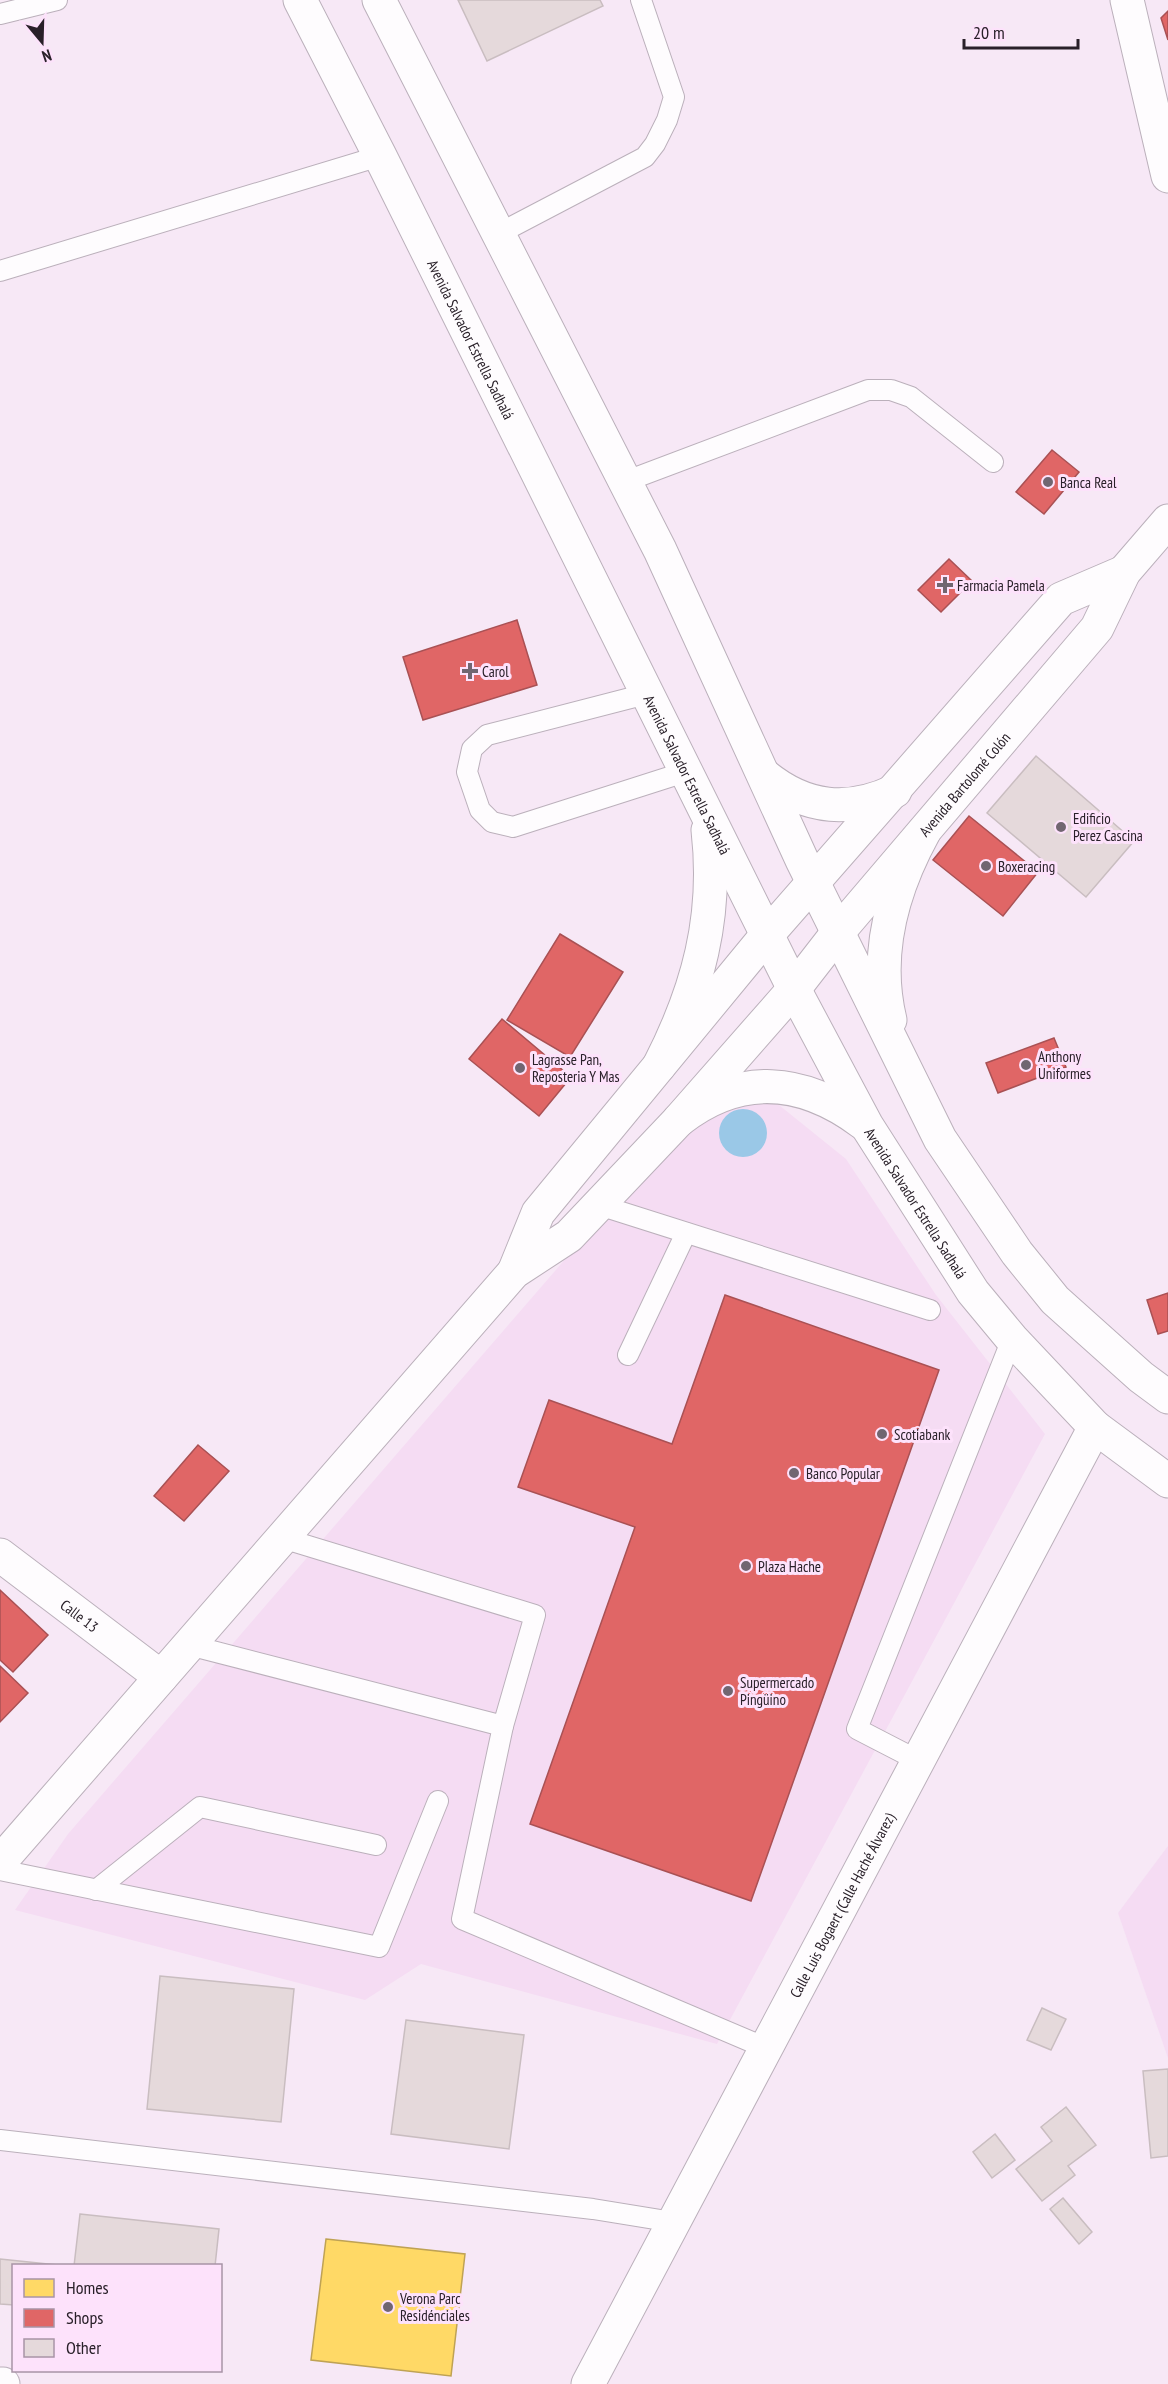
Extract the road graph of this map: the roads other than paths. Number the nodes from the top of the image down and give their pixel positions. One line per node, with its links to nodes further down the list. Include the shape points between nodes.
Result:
1 (57, 0): 6 (lane)
2 (300, 0): 7 (main road, Avenida Salvador Estrella Sadhalá)
3 (379, 0): 9 (main road)
4 (641, 0): 9 (lane, via 674,97 656,144 645,157)
5 (1127, 0): 8 (main road)
6 (0, 14)
7 (380, 156): 10 (lane); 15 (main road, Avenida Salvador Estrella Sadhalá)
8 (1168, 176)
9 (498, 234): 12 (main road)
10 (0, 271)
11 (993, 462): 12 (lane, via 911,397 891,390 868,390)
12 (624, 482): 17 (main road, via 660,550)
13 (1168, 521): 14 (main road, Avenida Bartolomé Colón)
14 (1124, 572): 18 (main road, Avenida Bartolomé Colón, via 1060,599); 20 (main road, Avenida Bartolomé Colón, via 1097,628)
15 (646, 694): 16 (main road, Avenida Salvador Estrella Sadhalá); 16 (lane, via 487,735 472,749 467,772 480,810 492,822 513,828)
16 (685, 772): 19 (main road, Avenida Salvador Estrella Sadhalá)
17 (765, 776): 18 (main road, via 794,795 828,805 862,803); 21 (main road)
18 (895, 791): 21 (main road, Avenida Bartolomé Colón)
19 (706, 814): 23 (main road, Avenida Salvador Estrella Sadhalá); 26 (main road, via 711,879 704,944 687,1007)
20 (924, 832): 22 (main road, Avenida Bartolomé Colón); 25 (main road, via 900,880 887,933 888,1013)
21 (814, 883): 22 (main road); 23 (main road, Avenida Bartolomé Colón)
22 (838, 931): 24 (main road, Avenida Bartolomé Colón); 25 (main road)
23 (767, 935): 24 (main road, Avenida Salvador Estrella Sadhalá); 26 (main road, Avenida Bartolomé Colón)
24 (794, 989): 27 (main road, Avenida Bartolomé Colón); 28 (main road, Avenida Salvador Estrella Sadhalá)
25 (904, 1065): 35 (main road, via 940,1138 1023,1260 1055,1300)
26 (659, 1066): 31 (main road, via 538,1213)
27 (679, 1120): 28 (main road, via 717,1095 773,1087 807,1091 829,1100); 29 (main road)
28 (867, 1126): 33 (main road, Avenida Salvador Estrella Sadhalá, via 973,1292)
29 (599, 1204): 30 (lane); 31 (main road, via 569,1236)
30 (686, 1233): 32 (lane); 34 (lane)
31 (514, 1272): 38 (main road)
32 (930, 1310)
33 (1012, 1339): 36 (main road, Avenida Salvador Estrella Sadhalá); 43 (lane, via 857,1729)
34 (628, 1355)
35 (1168, 1397)
36 (1095, 1427): 37 (main road, Avenida Salvador Estrella Sadhalá); 43 (main road, Calle Luis Bogaert (Calle Haché Álvarez))
37 (1168, 1481)
38 (282, 1538): 40 (main road); 42 (lane, via 535,1615)
39 (0, 1555): 41 (main road, Calle 13)
40 (189, 1645): 41 (main road); 42 (lane)
41 (161, 1677): 46 (main road)
42 (503, 1726): 49 (lane, via 462,1919)
43 (919, 1761): 49 (main road, Calle Luis Bogaert (Calle Haché Álvarez))
44 (438, 1801): 48 (lane, via 379,1947)
45 (376, 1845): 48 (lane, via 200,1807)
46 (0, 1862)
47 (0, 1870): 48 (lane)
48 (96, 1890)
49 (766, 2048): 51 (main road, Calle Luis Bogaert (Calle Haché Álvarez))
50 (0, 2140): 51 (lane, via 593,2209)
51 (673, 2222): 52 (main road, Calle Luis Bogaert (Calle Haché Álvarez))
52 (588, 2384)

